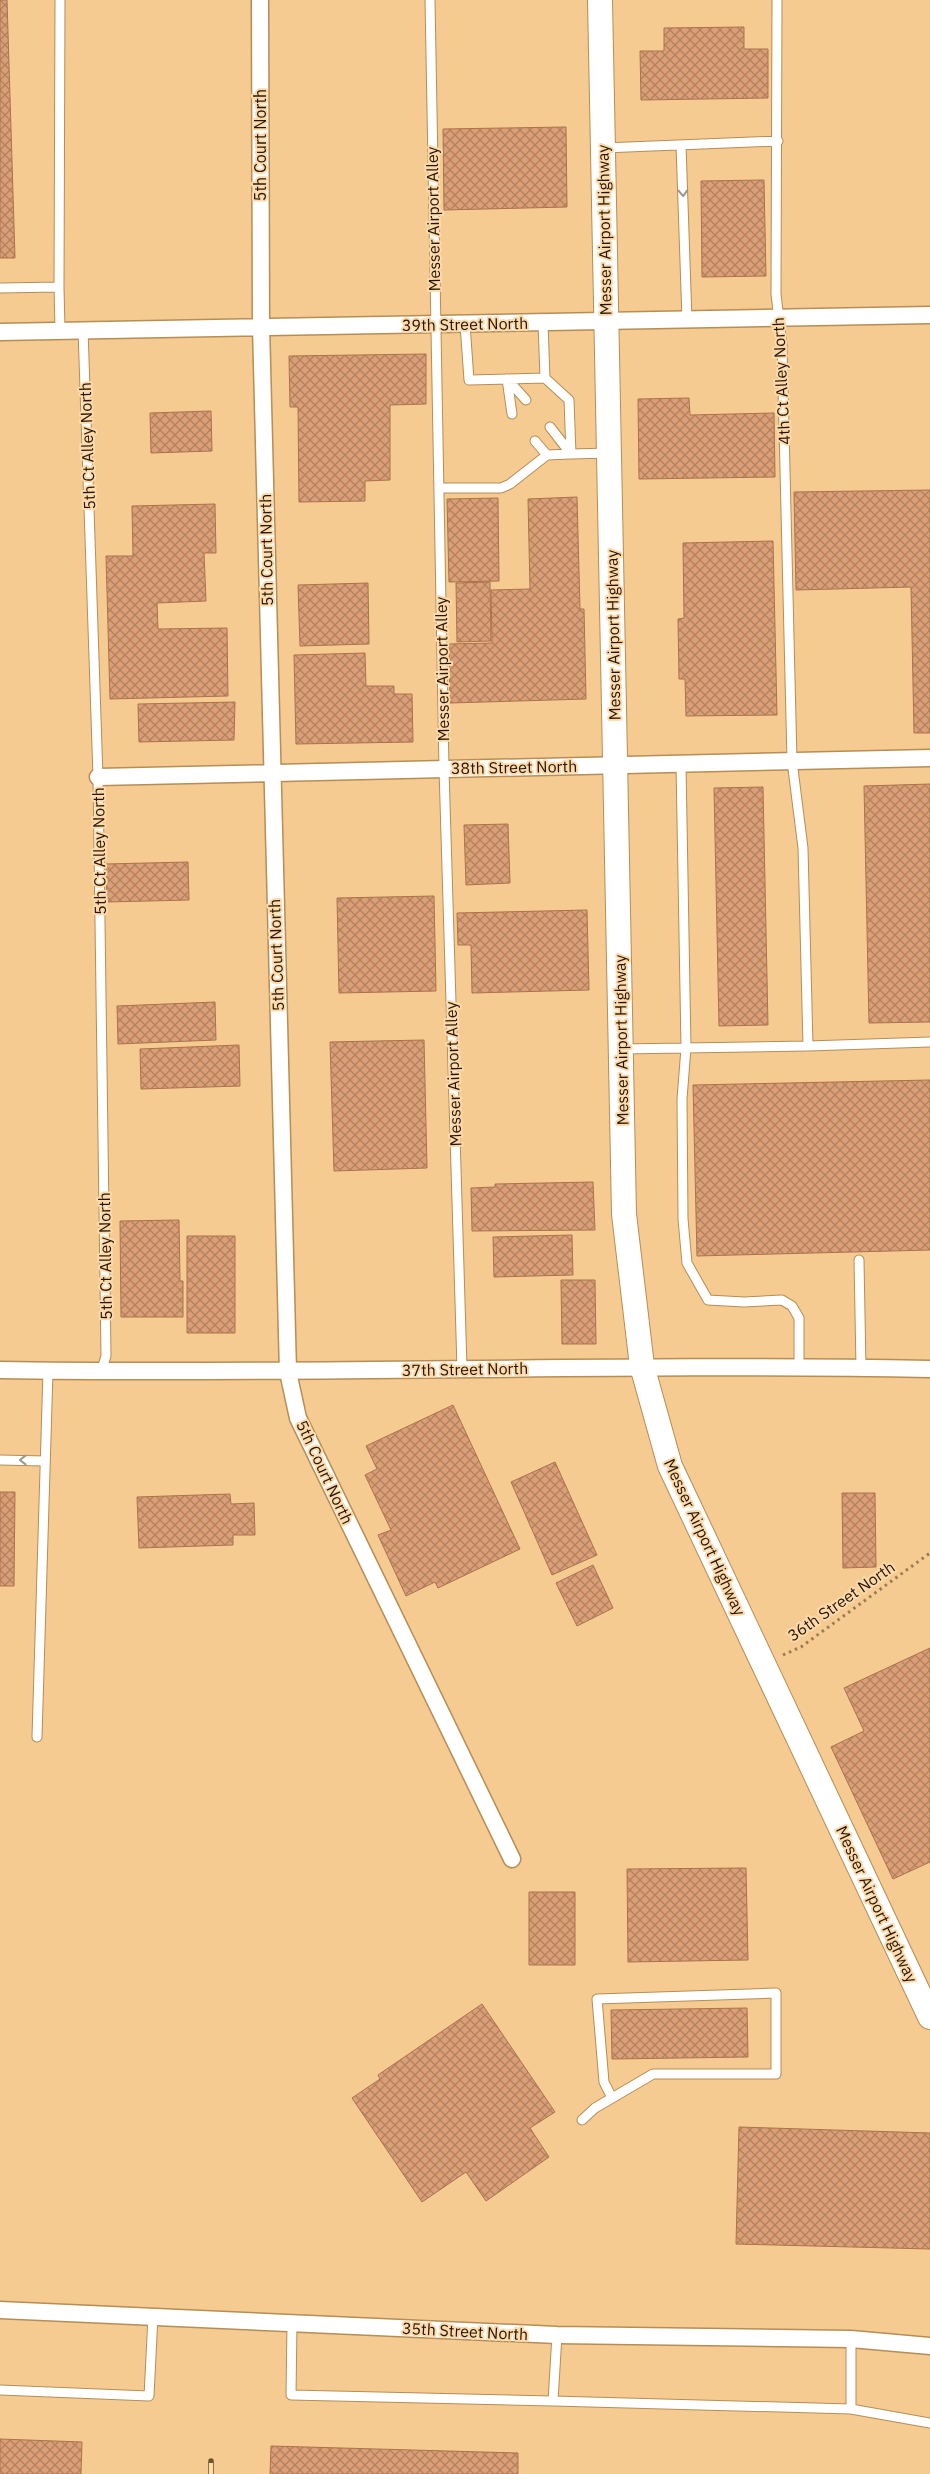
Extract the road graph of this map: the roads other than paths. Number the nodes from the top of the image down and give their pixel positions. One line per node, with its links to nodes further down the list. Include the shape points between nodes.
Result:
1 (60, 0): 9 (lane)
2 (260, 0): 18 (street, 5th Court North)
3 (430, 0): 16 (lane, Messer Airport Alley)
4 (600, 0): 8 (main road, Messer Airport Highway)
5 (777, 0): 6 (lane, 4th Ct Alley North)
6 (778, 141): 7 (lane); 12 (lane, 4th Ct Alley North, via 776,294)
7 (681, 145): 8 (lane); 13 (lane, one-way to 13)
8 (603, 148): 14 (main road, Messer Airport Highway)
9 (60, 287): 10 (lane); 20 (lane)
10 (0, 288)
11 (930, 315): 12 (street, 39th Street North)
12 (779, 318): 13 (street, 39th Street North); 33 (lane, 4th Ct Alley North)
13 (687, 320): 14 (street, 39th Street North)
14 (605, 322): 15 (street, 39th Street North); 28 (main road, Messer Airport Highway)
15 (543, 323): 17 (street, 39th Street North); 22 (lane)
16 (435, 324): 17 (street, 39th Street North); 18 (street, 39th Street North); 31 (lane, Messer Airport Alley)
17 (465, 324): 23 (lane, via 469,380)
18 (260, 326): 19 (street, 39th Street North); 37 (street, 5th Court North)
19 (83, 329): 20 (street, 39th Street North); 38 (lane, 5th Ct Alley North)
20 (60, 330): 21 (street, 39th Street North)
21 (0, 332)
22 (545, 378): 23 (lane); 29 (lane, via 570,400)
23 (507, 379): 24 (lane); 25 (lane)
24 (526, 400)
25 (512, 414)
26 (550, 427): 29 (lane)
27 (535, 441): 30 (lane)
28 (609, 452): 29 (lane); 35 (main road, Messer Airport Highway)
29 (571, 454): 30 (lane)
30 (546, 455): 31 (lane, via 501,488)
31 (439, 488): 36 (lane, Messer Airport Alley)
32 (930, 758): 33 (street, 38th Street North)
33 (792, 762): 34 (street, 38th Street North); 40 (lane, 4th Ct Alley North, via 803,848)
34 (681, 764): 35 (street, 38th Street North); 41 (lane)
35 (616, 765): 36 (street, 38th Street North); 42 (main road, Messer Airport Highway)
36 (444, 769): 37 (street, 38th Street North); 46 (lane, Messer Airport Alley)
37 (271, 773): 38 (street, 38th Street North); 52 (street, 5th Court North)
38 (98, 776): 51 (lane, 5th Ct Alley North, via 106,1356)
39 (930, 1042): 40 (lane)
40 (808, 1046): 41 (lane)
41 (686, 1048): 42 (lane); 45 (lane, via 682,1099 683,1219 687,1263 708,1300 782,1300 792,1306 799,1318)
42 (621, 1049): 44 (main road, Messer Airport Highway, via 624,1214)
43 (859, 1260): 47 (lane)
44 (642, 1366): 45 (street, 37th Street North); 46 (street, 37th Street North); 57 (main road, Messer Airport Highway, via 670,1466)
45 (799, 1366): 47 (street, 37th Street North)
46 (462, 1368): 52 (street, 37th Street North)
47 (861, 1368): 48 (street, 37th Street North)
48 (930, 1369)
49 (0, 1370): 50 (street, 37th Street North)
50 (48, 1371): 51 (street, 37th Street North); 54 (lane)
51 (100, 1372): 52 (street, 37th Street North)
52 (288, 1372): 56 (street, 5th Court North, via 298,1418)
53 (0, 1460): 54 (lane, one-way to 53)
54 (46, 1461): 55 (lane)
55 (37, 1737)
56 (512, 1859)
57 (930, 2017)
58 (612, 2098): 58 (lane, via 653,2074 776,2074 776,1994 597,1999 604,2082); 59 (lane)
59 (582, 2120)
60 (0, 2310): 61 (street, 35th Street North)
61 (153, 2316): 62 (street, 35th Street North); 66 (lane, via 149,2396)
62 (292, 2323): 63 (street, 35th Street North); 67 (lane, via 291,2395)
63 (557, 2335): 64 (street, 35th Street North); 67 (lane)
64 (851, 2339): 65 (street, 35th Street North); 68 (lane)
65 (930, 2346)
66 (0, 2390)
67 (553, 2401): 68 (lane)
68 (851, 2409): 69 (lane)
69 (930, 2423)

